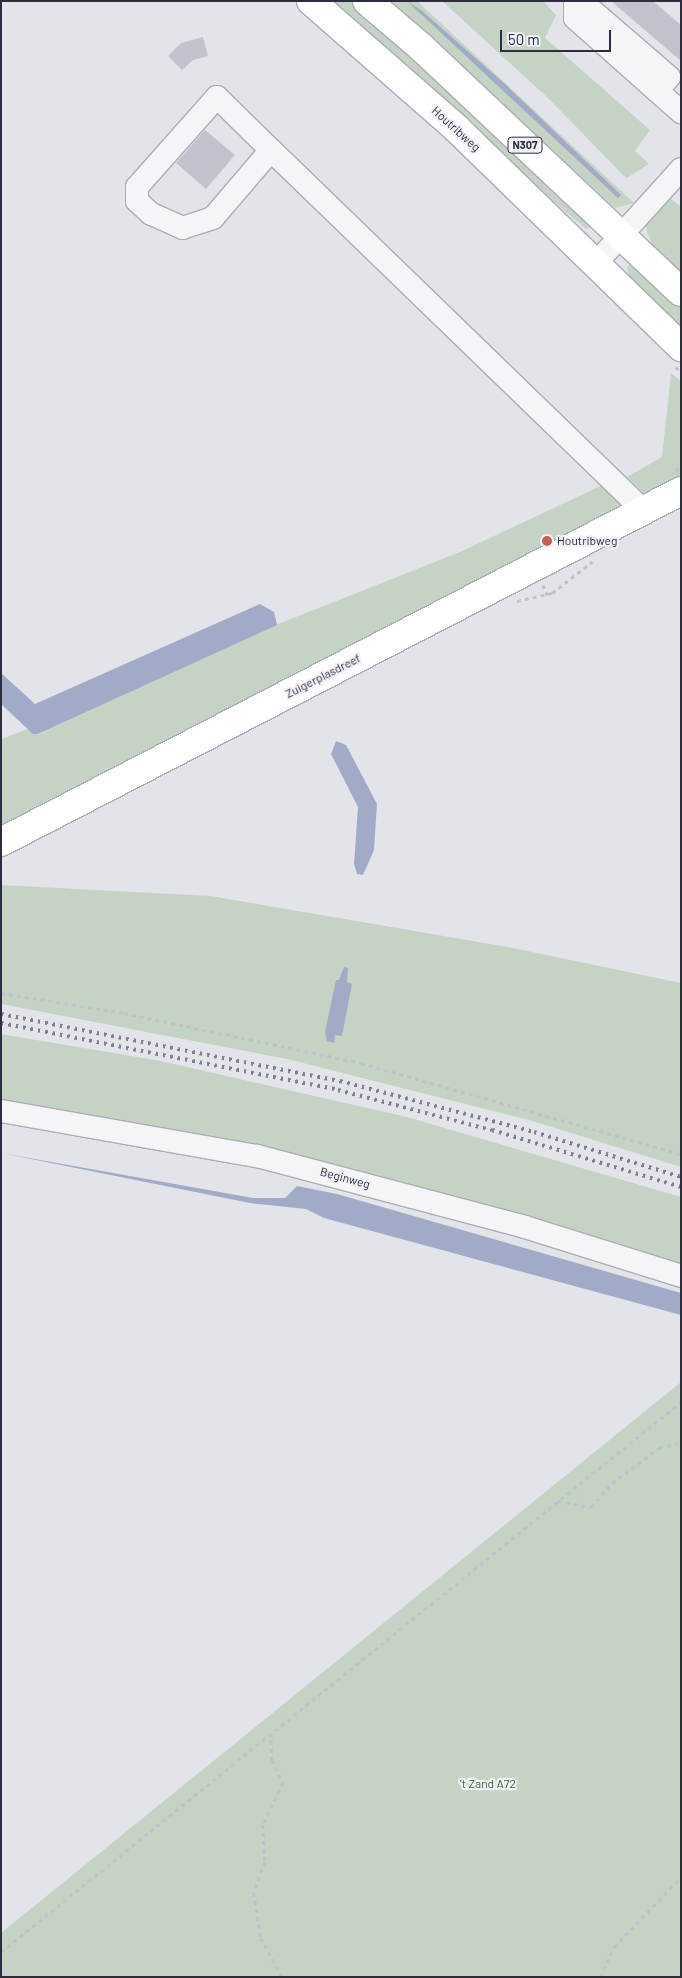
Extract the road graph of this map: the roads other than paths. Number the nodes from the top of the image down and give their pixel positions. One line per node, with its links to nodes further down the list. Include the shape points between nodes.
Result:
1 (311, 1): 10 (main road, Houtribweg / N307, via 457,129)
2 (367, 1): 9 (main road, N307)
3 (575, 1): 5 (street, via 576,18)
4 (582, 1): 5 (street, via 669,77)
5 (657, 91): 6 (street)
6 (681, 112)
7 (271, 150): 7 (street, via 217,97 137,187 137,201 151,214 183,228 213,218); 15 (street)
8 (675, 178): 9 (street)
9 (621, 234): 10 (street); 11 (main road, N307)
10 (597, 262): 12 (main road, Houtribweg / N307)
11 (681, 292)
12 (681, 347)
13 (681, 479): 15 (main road, Zuigerplasdreef)
14 (681, 491): 15 (main road, Zuigerplasdreef)
15 (645, 512): 16 (main road, Zuigerplasdreef)
16 (6, 839)
17 (1, 1112): 18 (street, Beginweg, via 257,1156 525,1227)
18 (681, 1276)

